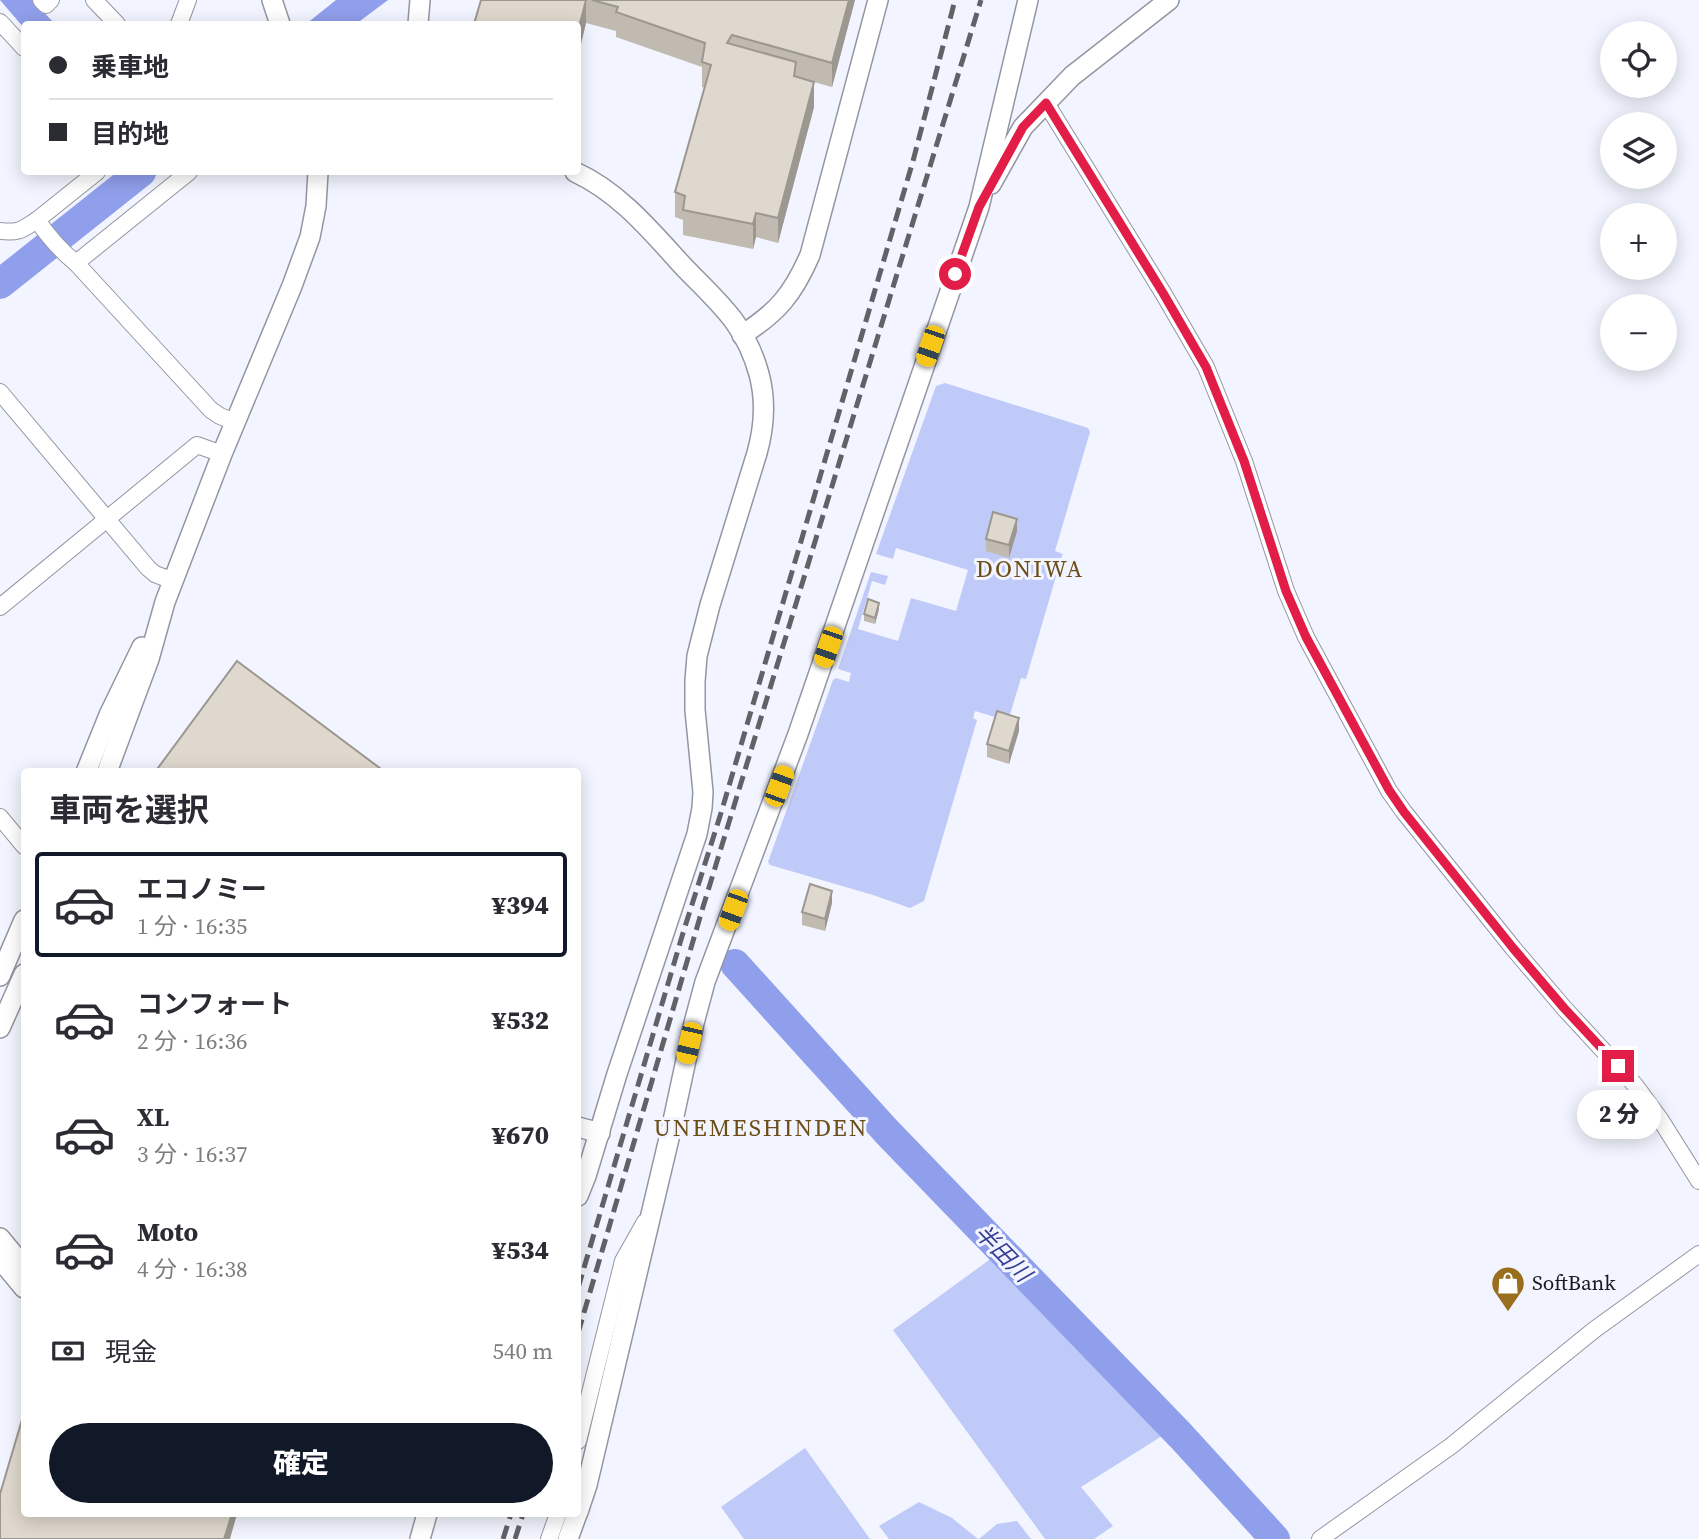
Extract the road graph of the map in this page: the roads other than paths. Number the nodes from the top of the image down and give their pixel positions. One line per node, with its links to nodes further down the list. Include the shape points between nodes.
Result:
1 (41, 0): 2 (street, via 46,5)
2 (51, 0)
3 (94, 0): 10 (street)
4 (188, 0): 11 (street)
5 (272, 0): 12 (street)
6 (420, 0): 13 (street)
7 (878, 0): 25 (street, via 802,275 774,312)
8 (1028, 0): 21 (street)
9 (1169, 0): 16 (street, via 1072,76)
10 (114, 21)
11 (180, 21)
12 (279, 21)
13 (418, 21)
14 (0, 22): 15 (street)
15 (21, 45)
16 (1046, 103): 21 (street, via 1023,127); 43 (street, via 1206,367 1244,461 1291,603 1389,790 1513,948 1635,1085)
17 (94, 175): 22 (street)
18 (185, 175): 24 (street)
19 (318, 175): 27 (street, via 310,237)
20 (581, 175): 25 (street, via 631,211)
21 (979, 207): 45 (street, via 798,734 705,982)
22 (42, 227): 23 (street); 24 (street)
23 (0, 231)
24 (70, 258): 27 (street, via 211,410)
25 (742, 335): 42 (street, via 759,375 763,418 697,656 695,710 702,808)
26 (0, 392): 29 (street)
27 (235, 422): 28 (street)
28 (222, 454): 29 (street, via 197,444); 30 (street)
29 (106, 519): 30 (street, via 148,568); 32 (street)
30 (173, 581): 31 (street)
31 (165, 602): 33 (street); 34 (street)
32 (0, 607)
33 (88, 768)
34 (108, 768)
35 (0, 817): 36 (street)
36 (21, 842)
37 (21, 927): 38 (street)
38 (0, 976)
39 (21, 981): 40 (street)
40 (0, 1028)
41 (581, 1128): 42 (street)
42 (600, 1133): 44 (street)
43 (1699, 1181)
44 (581, 1188)
45 (650, 1214): 51 (street, via 622,1261); 52 (street)
46 (0, 1238): 49 (street)
47 (1699, 1254): 59 (street, via 1594,1330 1451,1446)
48 (0, 1259): 50 (street)
49 (21, 1263)
50 (21, 1284)
51 (581, 1429)
52 (581, 1502)
53 (426, 1517): 56 (street)
54 (557, 1517): 57 (street)
55 (576, 1517): 58 (street)
56 (420, 1539)
57 (549, 1539)
58 (568, 1539)
59 (1320, 1539)

